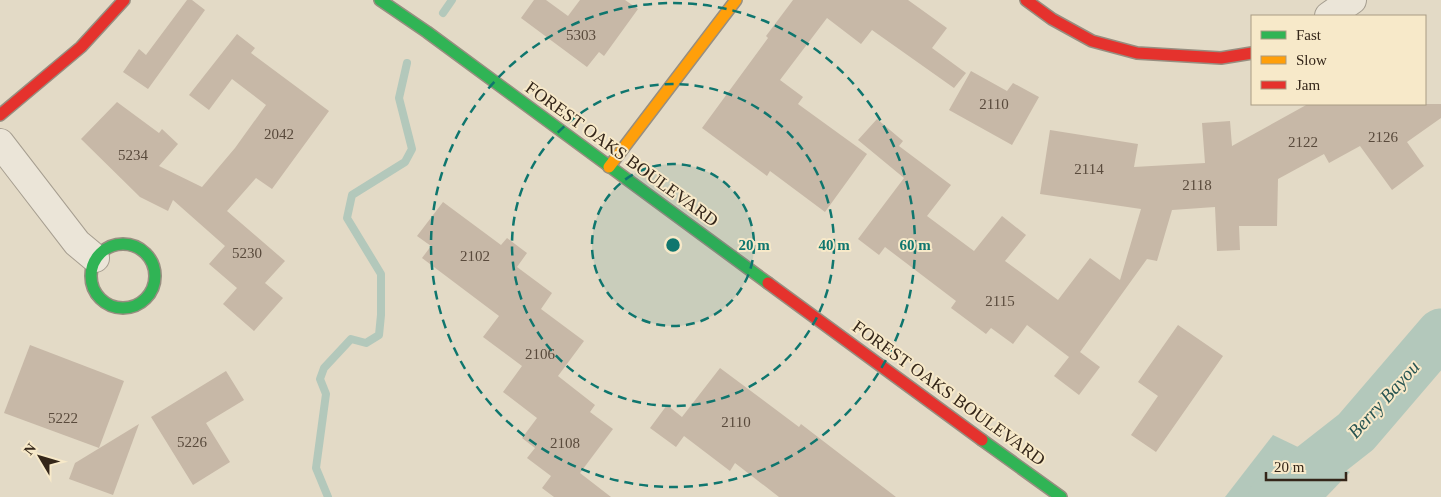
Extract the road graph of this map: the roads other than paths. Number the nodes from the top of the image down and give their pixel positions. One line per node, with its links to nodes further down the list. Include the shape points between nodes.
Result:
1 (124, 0): 8 (street, via 105,24)
2 (380, 0): 10 (street, FOREST OAKS BOULEVARD)
3 (736, 0): 10 (street)
4 (1026, 0): 7 (street, via 1092,41 1137,53 1221,58)
5 (1352, 0): 6 (street)
6 (1330, 15)
7 (1251, 53)
8 (0, 115)
9 (0, 143): 11 (street, via 77,244)
10 (609, 167): 12 (street, FOREST OAKS BOULEVARD)
11 (95, 258): 11 (street, via 91,268 93,290 108,305 130,308 148,296 155,276 149,257 141,249 122,243 111,246)
12 (1061, 497)

